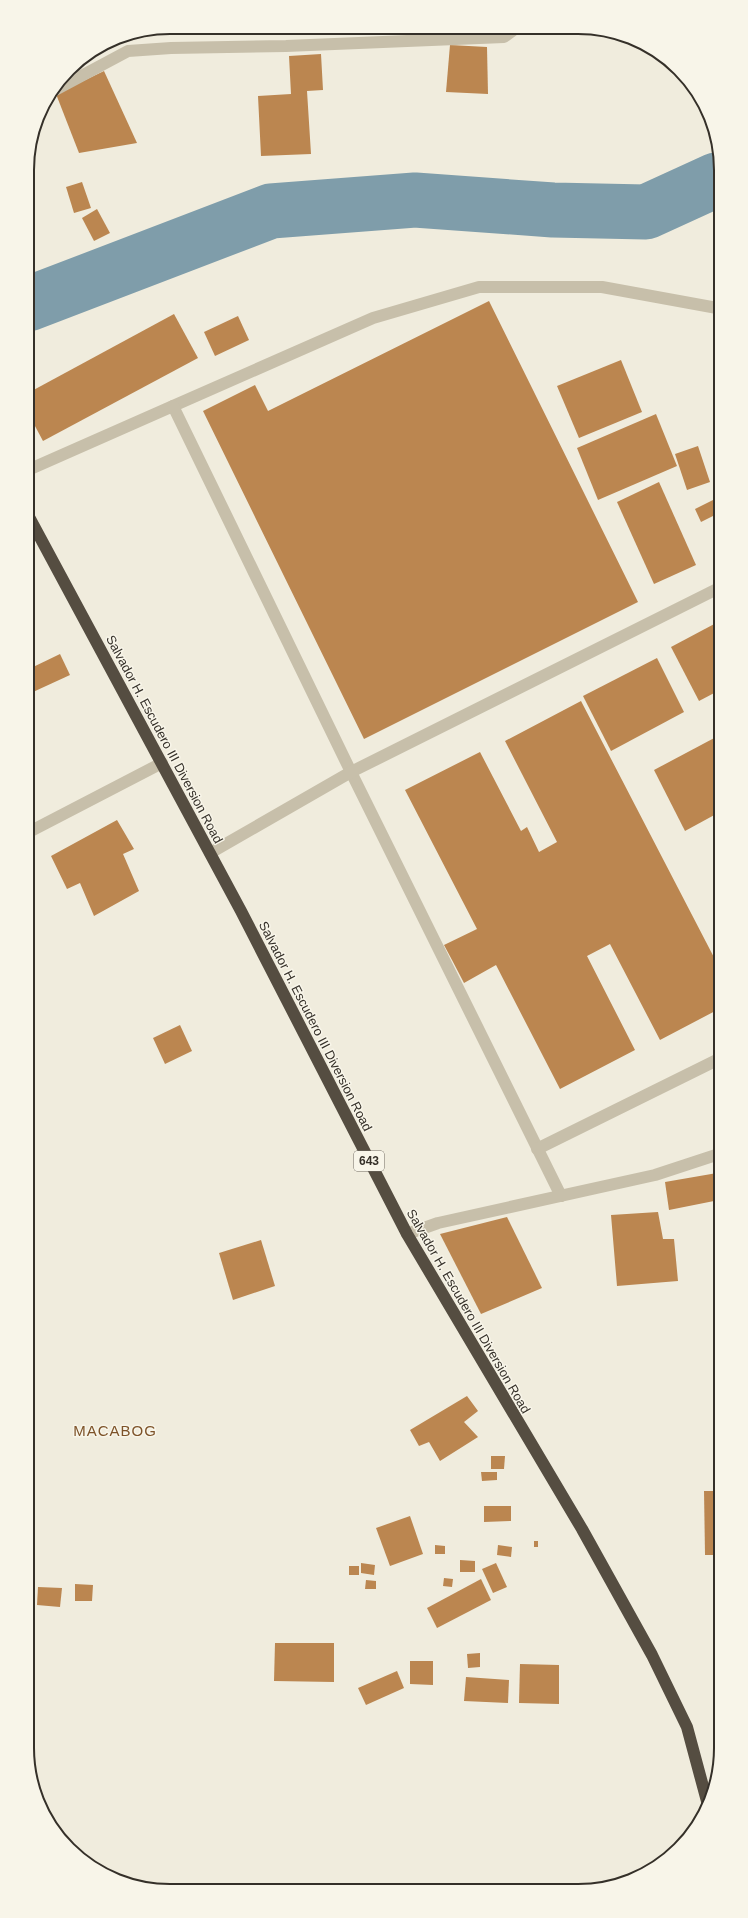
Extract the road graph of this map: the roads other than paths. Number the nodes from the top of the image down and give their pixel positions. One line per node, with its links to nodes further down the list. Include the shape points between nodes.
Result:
1 (508, 34): 2 (street, via 504,37 128,51)
2 (64, 85)
3 (714, 307): 4 (street, via 602,287 479,287 373,318)
4 (173, 406): 5 (street); 9 (street)
5 (34, 467)
6 (34, 526): 8 (highway, Salvador H. Escudero III Diversion Road / 643)
7 (714, 591): 9 (street)
8 (162, 763): 10 (street); 11 (highway, Salvador H. Escudero III Diversion Road / 643)
9 (351, 772): 11 (street); 13 (street)
10 (34, 829)
11 (210, 853): 16 (highway, Salvador H. Escudero III Diversion Road / 643)
12 (714, 1061): 13 (street)
13 (537, 1149): 15 (street)
14 (714, 1156): 15 (street, via 655,1175)
15 (561, 1196): 16 (street, via 438,1223)
16 (407, 1234): 17 (highway, Salvador H. Escudero III Diversion Road / 643, via 582,1529 652,1654 687,1727)
17 (706, 1796)

